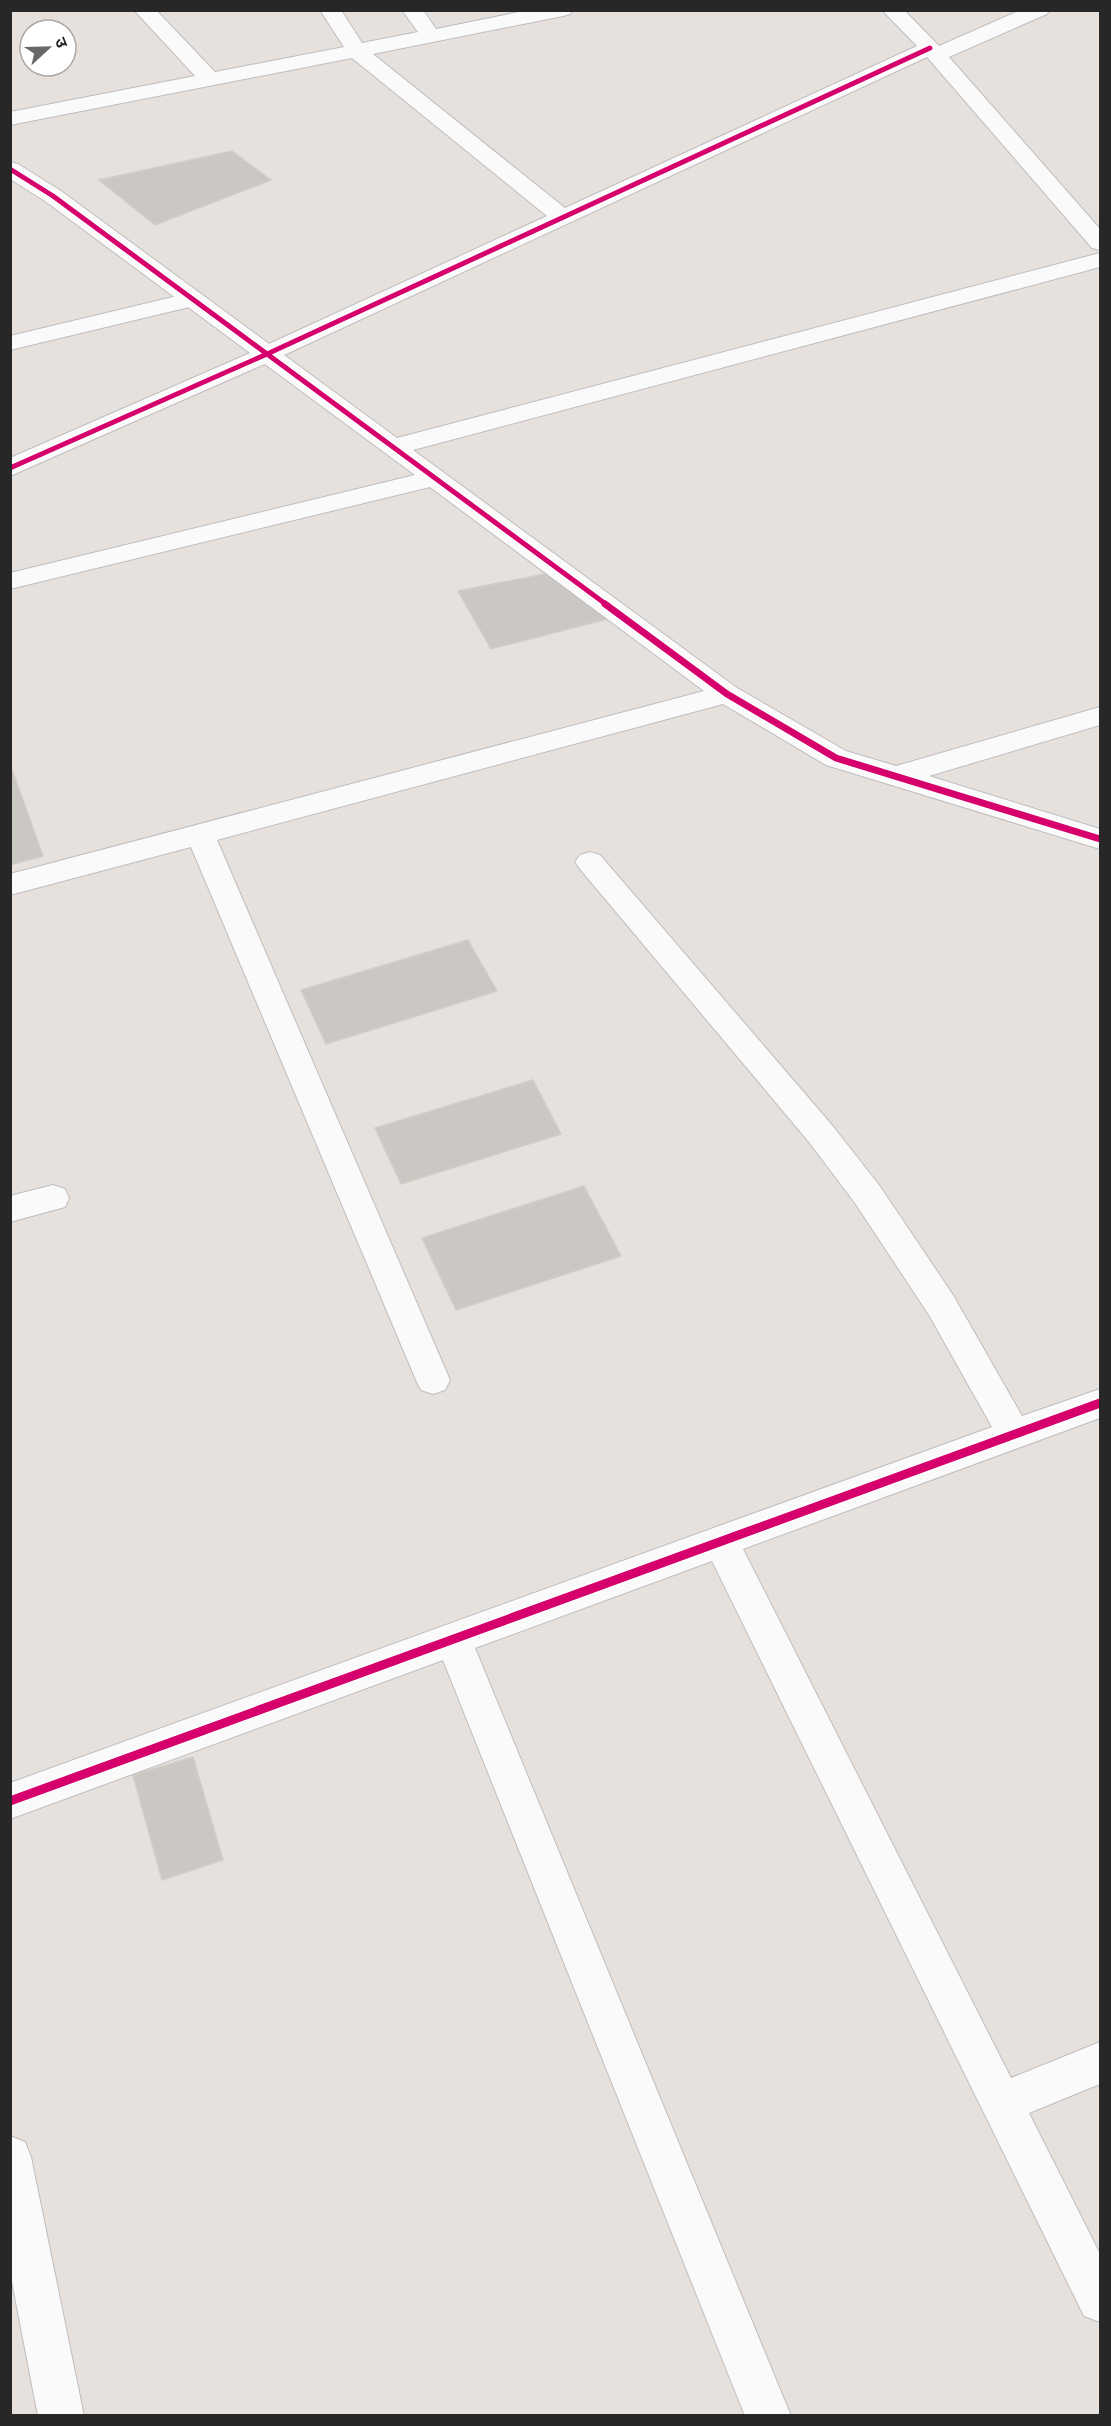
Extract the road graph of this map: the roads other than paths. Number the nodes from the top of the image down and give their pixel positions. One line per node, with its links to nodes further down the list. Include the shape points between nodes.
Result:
1 (144, 10): 10 (street)
2 (330, 10): 8 (street)
3 (412, 10): 7 (street)
4 (892, 10): 9 (street)
5 (1040, 10): 9 (street)
6 (548, 12): 7 (street)
7 (430, 36): 8 (street)
8 (357, 51): 10 (street); 13 (street)
9 (933, 52): 13 (street); 14 (street)
10 (210, 80): 11 (street)
11 (10, 119)
12 (10, 170): 16 (street, via 53,196)
13 (563, 218): 18 (street)
14 (1101, 243)
15 (1101, 260): 19 (street)
16 (194, 299): 17 (street); 18 (street)
17 (10, 343)
18 (267, 354): 19 (street); 20 (street)
19 (394, 447): 21 (street)
20 (10, 468)
21 (435, 477): 22 (street); 23 (street)
22 (10, 581)
23 (727, 694): 25 (street, via 836,758); 26 (street)
24 (1101, 716): 25 (street)
25 (897, 777): 27 (street)
26 (200, 835): 29 (street); 32 (street)
27 (1101, 839)
28 (590, 862): 34 (street, via 867,1194 940,1305)
29 (10, 885)
30 (53, 1198): 31 (street)
31 (10, 1209)
32 (433, 1380)
33 (1101, 1403): 34 (street)
34 (1014, 1434): 35 (street)
35 (721, 1542): 36 (street); 39 (street)
36 (453, 1639): 37 (street); 43 (street)
37 (10, 1801)
38 (1101, 2063): 39 (street)
39 (1003, 2103): 41 (street)
40 (10, 2157): 42 (street)
41 (1101, 2300)
42 (61, 2415)
43 (768, 2415)

